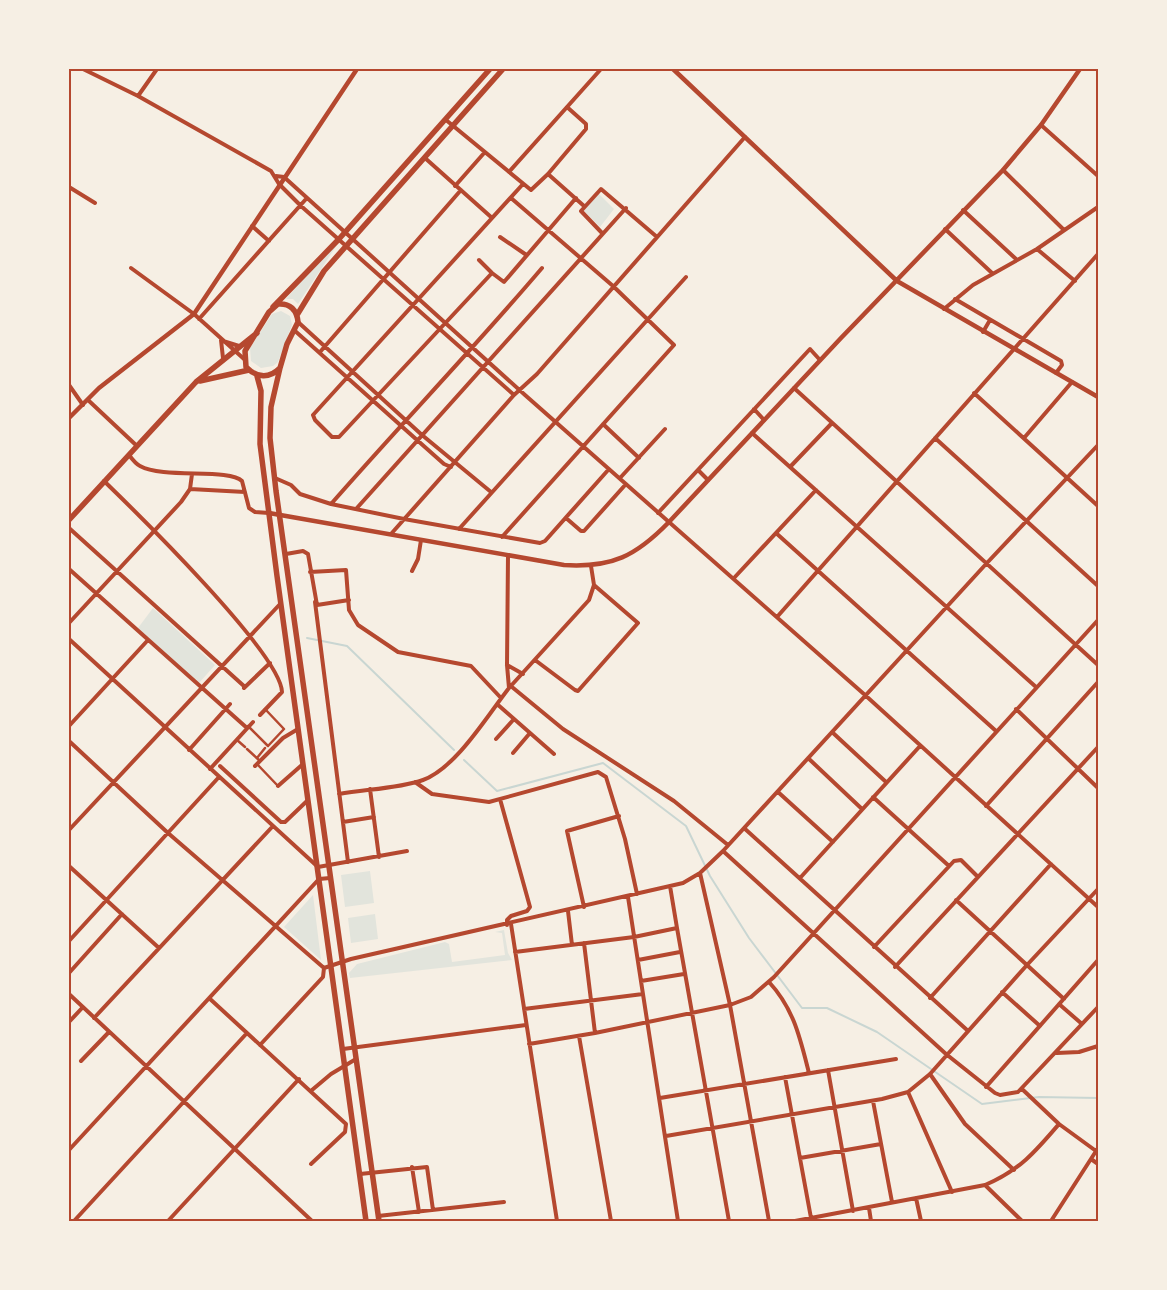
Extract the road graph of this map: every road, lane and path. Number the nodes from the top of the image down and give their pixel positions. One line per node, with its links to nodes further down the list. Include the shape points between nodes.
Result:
1 (83, 69): 9 (street)
2 (157, 69): 9 (street)
3 (357, 69): 22 (street)
4 (490, 69): 11 (main road)
5 (503, 69): 13 (main road)
6 (601, 69): 10 (street)
7 (673, 69): 14 (street)
8 (1080, 69): 12 (street)
9 (138, 96): 20 (street, via 265,166)
10 (567, 107): 18 (street); 19 (street, via 586,124 586,129)
11 (446, 120): 13 (street); 42 (main road)
12 (1041, 125): 17 (street); 21 (street)
13 (454, 126): 15 (street); 16 (main road)
14 (745, 138): 45 (street); 64 (street)
15 (485, 152): 18 (street); 25 (street)
16 (425, 158): 25 (street); 47 (main road)
17 (1003, 170): 36 (street); 41 (street)
18 (509, 172): 24 (street)
19 (548, 174): 24 (street, via 534,189); 29 (street)
20 (276, 176): 22 (street); 23 (street)
21 (1098, 176)
22 (284, 177): 23 (street); 30 (street)
23 (279, 184): 32 (street); 38 (street)
24 (523, 184): 28 (street)
25 (454, 186): 27 (street)
26 (69, 187): 31 (street)
27 (460, 190): 37 (street); 58 (street)
28 (511, 198): 37 (street); 39 (street)
29 (576, 198): 33 (street); 39 (street)
30 (306, 199): 32 (street); 42 (street)
31 (96, 203)
32 (301, 206): 46 (street); 48 (street)
33 (584, 206): 35 (street, via 601,189); 43 (street, via 581,212)
34 (1098, 207): 41 (street)
35 (626, 208): 43 (street); 45 (street)
36 (963, 210): 40 (street); 54 (street)
37 (491, 218): 66 (street)
38 (252, 226): 48 (street); 71 (street)
39 (547, 229): 51 (street); 53 (street)
40 (945, 229): 60 (street); 64 (street)
41 (1064, 230): 50 (street)
42 (344, 233): 46 (main road); 47 (street)
43 (602, 233): 53 (street)
44 (500, 237): 51 (street)
45 (657, 237): 65 (street)
46 (339, 239): 49 (street); 69 (main road)
47 (352, 240): 49 (main road); 58 (street)
48 (269, 241): 73 (street)
49 (346, 246): 62 (street); 72 (main road, via 321,276)
50 (1037, 249): 54 (street); 63 (street)
51 (525, 254): 59 (street, via 504,282)
52 (1098, 254): 63 (street)
53 (580, 258): 65 (street); 93 (street)
54 (1016, 259): 60 (street)
55 (479, 260): 59 (street)
56 (131, 268): 71 (street)
57 (542, 268): 85 (street)
58 (389, 273): 62 (street); 66 (street)
59 (492, 273): 76 (street)
60 (992, 273): 67 (street)
61 (686, 277): 74 (street)
62 (384, 279): 68 (street); 84 (street)
63 (1075, 280): 82 (street)
64 (897, 281): 70 (street); 92 (street)
65 (613, 286): 74 (street); 105 (street, via 537,374)
66 (419, 299): 68 (street); 76 (street)
67 (955, 299): 70 (street); 75 (street)
68 (412, 306): 77 (street); 97 (street)
69 (273, 307): 72 (main road, via 290,306); 80 (main road)
70 (944, 309): 79 (street)
71 (194, 314): 73 (street); 110 (street)
72 (298, 318): 78 (main road); 84 (street)
73 (199, 319): 81 (street)
74 (647, 320): 117 (street); 119 (street, via 674,345)
75 (990, 320): 79 (street); 82 (street)
76 (445, 322): 77 (street); 85 (street)
77 (440, 329): 89 (street); 107 (street)
78 (294, 330): 88 (street); 94 (main road)
79 (983, 332): 86 (street)
80 (257, 334): 83 (main road); 91 (main road, via 245,351)
81 (221, 340): 83 (street); 87 (street); 90 (street)
82 (1022, 340): 86 (street); 98 (street, via 1061,361)
83 (239, 346): 87 (main road)
84 (325, 346): 88 (street); 97 (street)
85 (474, 348): 89 (street); 93 (street)
86 (1013, 349): 98 (street); 106 (street)
87 (233, 351): 90 (main road); 91 (street)
88 (320, 352): 100 (street)
89 (466, 354): 95 (street); 115 (street)
90 (223, 358): 101 (main road)
91 (244, 359): 96 (main road)
92 (820, 360): 104 (street); 113 (street, via 810,349)
93 (490, 362): 95 (street); 105 (street)
94 (280, 368): 99 (main road, via 267,376); 139 (main road, via 271,407 270,438)
95 (483, 369): 108 (street); 123 (street)
96 (249, 370): 99 (main road); 101 (main road)
97 (353, 372): 100 (street); 107 (street)
98 (1056, 373): 102 (street)
99 (257, 376): 153 (main road, via 261,391 260,444)
100 (347, 378): 111 (street); 111 (street, via 313,415 314,420 336,438)
101 (196, 382): 128 (main road)
102 (1072, 382): 109 (street); 125 (street)
103 (69, 385): 112 (street)
104 (794, 388): 116 (street); 118 (street)
105 (519, 390): 108 (street); 117 (street)
106 (974, 393): 124 (street); 125 (street)
107 (379, 395): 111 (street); 115 (street)
108 (514, 395): 132 (street)
109 (1098, 397)
110 (88, 400): 112 (street); 128 (street)
111 (373, 400): 120 (street)
112 (83, 404): 114 (street)
113 (754, 409): 116 (street); 137 (street)
114 (69, 418)
115 (405, 419): 120 (street); 123 (street)
116 (764, 420): 122 (street)
117 (555, 422): 129 (street); 149 (street)
118 (832, 423): 134 (street); 144 (street)
119 (603, 424): 129 (street); 131 (street)
120 (400, 425): 126 (street); 150 (street)
121 (665, 429): 131 (street)
122 (752, 433): 134 (street); 143 (street)
123 (422, 435): 126 (street); 132 (street)
124 (935, 438): 144 (street); 159 (street)
125 (1024, 438): 141 (street)
126 (417, 440): 135 (street); 152 (street)
127 (1098, 445): 141 (street)
128 (137, 446): 130 (main road)
129 (582, 446): 136 (street); 167 (street)
130 (129, 455): 138 (street, via 139,466); 142 (main road)
131 (639, 458): 140 (street)
132 (455, 461): 133 (street); 135 (street)
133 (458, 466): 135 (street); 149 (street)
134 (790, 466): 147 (street)
135 (450, 467): 158 (street)
136 (609, 469): 140 (street); 157 (street)
137 (698, 470): 143 (street); 154 (street)
138 (192, 474): 146 (street); 148 (street, via 235,476 242,481)
139 (275, 478): 150 (street, via 291,485 300,494); 155 (main road)
140 (620, 478): 145 (street)
141 (1067, 478): 151 (street); 159 (street)
142 (105, 480): 156 (main road); 164 (street)
143 (708, 480): 160 (street)
144 (896, 482): 161 (street); 171 (street)
145 (626, 484): 154 (street); 157 (street, via 583,532)
146 (190, 489): 148 (street); 164 (street)
147 (816, 490): 161 (street); 165 (street)
148 (245, 492): 153 (street, via 251,510)
149 (491, 492): 163 (street)
150 (331, 504): 152 (street)
151 (1098, 506)
152 (356, 509): 158 (street)
153 (269, 513): 155 (street); 184 (main road)
154 (658, 513): 160 (street)
155 (279, 514): 166 (street); 169 (main road)
156 (70, 516)
157 (566, 518): 167 (street, via 542,543)
158 (404, 520): 163 (street); 166 (street)
159 (1026, 520): 171 (street); 180 (street)
160 (669, 522): 172 (street, via 646,545 630,555); 178 (street)
161 (857, 526): 175 (street); 185 (street)
162 (69, 528): 176 (street)
163 (459, 529): 167 (street)
164 (154, 531): 176 (street); 189 (street)
165 (776, 533): 175 (street); 178 (street)
166 (391, 534): 168 (street)
167 (502, 537)
168 (421, 540): 170 (street); 174 (street)
169 (286, 554): 177 (street, via 306,552); 272 (main road)
170 (508, 555): 172 (street, via 564,565); 198 (street)
171 (986, 564): 185 (street); 192 (street)
172 (591, 566): 179 (street)
173 (69, 569): 181 (street)
174 (412, 571)
175 (818, 571): 186 (street); 193 (street)
176 (115, 572): 181 (street); 197 (street)
177 (310, 572): 182 (street, via 346,570); 183 (street)
178 (734, 578): 186 (street)
179 (594, 585): 194 (street, via 589,600); 194 (street, via 638,623 578,691)
180 (1098, 586)
181 (96, 594): 188 (street); 191 (street)
182 (349, 600): 183 (street, via 320,606); 206 (street, via 351,616 358,626 388,647 398,652 471,666)
183 (315, 602): 249 (street)
184 (281, 603): 189 (street); 219 (main road)
185 (947, 608): 193 (street); 202 (street)
186 (777, 617): 205 (street)
187 (1098, 620): 192 (street)
188 (69, 623)
189 (250, 635): 195 (street); 197 (street)
190 (69, 639): 200 (street)
191 (148, 640): 200 (street); 203 (street)
192 (1075, 645): 196 (street); 202 (street)
193 (906, 652): 205 (street); 220 (street)
194 (535, 660): 199 (street)
195 (270, 663): 197 (street, via 244,688); 211 (street, via 282,692)
196 (1098, 665)
197 (222, 666): 203 (street)
198 (506, 666): 199 (street); 204 (street)
199 (523, 674): 204 (street)
200 (112, 679): 215 (street); 216 (street)
201 (1098, 682): 224 (street)
202 (1036, 687): 210 (street)
203 (201, 688): 209 (street); 216 (street)
204 (510, 688): 206 (street); 265 (street, via 563,729 674,801)
205 (865, 695): 221 (street); 228 (street)
206 (501, 698): 208 (street)
207 (230, 704): 209 (street)
208 (497, 704): 213 (street); 243 (street, via 447,763 436,773)
209 (226, 708): 217 (street); 231 (street)
210 (1016, 709): 220 (street); 224 (street)
211 (265, 710): 212 (street); 217 (street, via 284,729 268,746)
212 (260, 715)
213 (514, 719): 223 (street); 225 (street)
214 (253, 722): 217 (street)
215 (69, 726)
216 (164, 726): 231 (street); 242 (street)
217 (248, 727): 226 (street)
218 (286, 729): 222 (street)
219 (298, 729): 222 (street); 236 (main road)
220 (996, 731): 241 (street)
221 (832, 732): 234 (street); 244 (street)
222 (289, 734): 235 (street)
223 (530, 734): 232 (street); 233 (street)
224 (1048, 738): 238 (street); 253 (street)
225 (496, 739)
226 (237, 740): 235 (street); 239 (street)
227 (69, 741): 242 (street)
228 (920, 746): 241 (street); 244 (street)
229 (1098, 747): 238 (street)
230 (265, 748): 235 (street)
231 (189, 750): 239 (street)
232 (513, 753)
233 (554, 754)
234 (808, 758): 248 (street); 254 (street)
235 (257, 762): 245 (street)
236 (303, 764): 245 (street); 252 (main road)
237 (220, 766): 252 (street, via 283,823)
238 (1079, 767): 246 (street); 263 (street)
239 (210, 769): 240 (street)
240 (219, 777): 258 (street); 262 (street)
241 (954, 777): 253 (street); 261 (street)
242 (114, 781): 260 (street); 262 (street)
243 (415, 782): 247 (street); 251 (street, via 432,794 490,802)
244 (886, 782): 250 (street)
245 (278, 786)
246 (1098, 788)
247 (370, 789): 249 (street); 256 (street)
248 (778, 792): 259 (street); 264 (street)
249 (339, 794): 257 (street)
250 (873, 797): 254 (street); 261 (street)
251 (500, 799): 255 (street, via 598,772 606,777); 293 (street, via 530,907 527,912 511,916 507,920)
252 (308, 800): 274 (main road)
253 (986, 806): 263 (street)
254 (862, 809): 264 (street)
255 (619, 816): 283 (street); 288 (street, via 566,832)
256 (374, 817): 257 (street); 268 (street)
257 (343, 822): 269 (street)
258 (273, 826): 274 (street); 279 (street)
259 (744, 828): 265 (street); 278 (street)
260 (69, 830)
261 (907, 830): 273 (street); 290 (street)
262 (168, 833): 279 (street); 286 (street)
263 (1017, 835): 270 (street); 276 (street)
264 (833, 842): 278 (street)
265 (728, 845): 267 (street)
266 (407, 851): 268 (street)
267 (723, 851): 275 (street); 296 (street)
268 (379, 857): 269 (street)
269 (348, 862): 272 (street)
270 (1051, 864): 285 (street); 297 (street)
271 (69, 866): 286 (street)
272 (328, 866): 274 (street); 277 (main road)
273 (949, 866): 276 (street, via 961,860); 302 (street)
274 (318, 868): 280 (main road)
275 (702, 872): 281 (street); 325 (street)
276 (978, 877): 287 (street)
277 (330, 878): 280 (street); 308 (main road)
278 (800, 878): 290 (street)
279 (222, 880): 294 (street); 303 (street)
280 (319, 880): 294 (street); 309 (main road)
281 (670, 886): 283 (street); 295 (street)
282 (1098, 889): 285 (street)
283 (637, 894): 284 (street)
284 (628, 896): 288 (street); 298 (street)
285 (1089, 899): 289 (street); 310 (street)
286 (106, 900): 292 (street); 299 (street)
287 (956, 900): 297 (street); 311 (street)
288 (584, 907): 291 (street)
289 (1098, 907)
290 (834, 910): 296 (street); 302 (street)
291 (568, 911): 293 (street); 301 (street)
292 (122, 914): 303 (street); 313 (street)
293 (509, 925): 304 (street); 308 (street)
294 (275, 927): 312 (street); 320 (street)
295 (677, 928): 298 (street); 305 (street)
296 (814, 932): 316 (street); 347 (street)
297 (990, 932): 310 (street); 321 (street)
298 (634, 937): 300 (street); 306 (street)
299 (69, 941)
300 (584, 944): 301 (street); 323 (street)
301 (572, 945): 304 (street)
302 (874, 947): 311 (street)
303 (159, 948): 330 (street)
304 (515, 952): 328 (street)
305 (680, 952): 306 (street); 314 (street)
306 (638, 960): 315 (street)
307 (1098, 960): 322 (street)
308 (342, 962): 309 (street); 344 (main road)
309 (331, 965): 312 (street); 345 (main road)
310 (1027, 965): 317 (street); 322 (street)
311 (895, 967): 321 (street)
312 (324, 968): 342 (street, via 323,977)
313 (69, 973)
314 (684, 974): 315 (street); 329 (street)
315 (641, 982): 319 (street)
316 (769, 982): 325 (street, via 751,997); 354 (street, via 792,1015)
317 (1002, 992): 335 (street); 336 (street)
318 (69, 994): 326 (street)
319 (643, 994): 323 (street); 332 (street)
320 (209, 998): 338 (street); 352 (street)
321 (930, 998): 336 (street)
322 (1064, 999): 324 (street)
323 (591, 1000): 328 (street); 339 (street)
324 (1059, 1004): 333 (street); 335 (street)
325 (730, 1005): 329 (street); 358 (street)
326 (83, 1007): 330 (street); 331 (street)
327 (1098, 1007): 333 (street)
328 (524, 1009): 334 (street)
329 (691, 1014): 332 (street); 362 (street)
330 (94, 1018): 337 (street)
331 (69, 1022)
332 (648, 1022): 339 (street); 364 (street)
333 (1082, 1024): 346 (street)
334 (526, 1025): 341 (street); 344 (street)
335 (1040, 1026): 359 (street)
336 (968, 1030): 347 (street)
337 (109, 1032): 350 (street); 352 (street)
338 (248, 1033): 342 (street); 366 (street)
339 (595, 1033): 340 (street)
340 (579, 1036): 341 (street); 403 (street)
341 (530, 1044): 402 (street)
342 (260, 1045): 357 (street)
343 (1098, 1046): 346 (street, via 1079,1052)
344 (355, 1047): 345 (street); 348 (main road)
345 (343, 1049): 351 (main road)
346 (1056, 1053): 360 (street)
347 (946, 1054): 355 (street); 359 (street)
348 (356, 1059): 351 (street); 384 (main road)
349 (896, 1059): 353 (street)
350 (81, 1061)
351 (345, 1064): 361 (street); 385 (main road)
352 (145, 1066): 366 (street); 376 (street)
353 (828, 1070): 354 (street); 367 (street)
354 (810, 1073): 356 (street)
355 (930, 1074): 363 (street); 383 (street, via 966,1124)
356 (785, 1077): 358 (street); 368 (street)
357 (299, 1079): 361 (street); 374 (street)
358 (745, 1083): 362 (street); 369 (street)
359 (986, 1087): 360 (street, via 1000,1095)
360 (1022, 1089): 370 (street)
361 (312, 1090): 380 (street, via 346,1124 347,1129)
362 (705, 1090): 364 (street); 371 (street)
363 (908, 1092): 365 (street); 387 (street)
364 (660, 1098): 372 (street)
365 (873, 1101): 367 (street); 373 (street)
366 (184, 1102): 374 (street); 398 (street)
367 (834, 1108): 368 (street); 377 (street)
368 (792, 1115): 369 (street); 378 (street)
369 (751, 1122): 371 (street); 406 (street)
370 (1059, 1124): 375 (street); 383 (street, via 1029,1159)
371 (712, 1128): 372 (street); 405 (street)
372 (666, 1136): 404 (street)
373 (881, 1144): 377 (street); 390 (street)
374 (234, 1148): 399 (street); 400 (street)
375 (1097, 1149): 379 (street)
376 (69, 1150)
377 (842, 1150): 378 (street); 393 (street)
378 (800, 1158): 395 (street)
379 (1091, 1159): 381 (street); 411 (street)
380 (311, 1164)
381 (1098, 1164)
382 (412, 1167): 384 (street); 392 (street, via 425,1166 428,1169); 394 (street)
383 (1014, 1170): 386 (street)
384 (372, 1173): 385 (street); 396 (main road)
385 (360, 1174): 401 (main road)
386 (985, 1185): 387 (street); 410 (street)
387 (952, 1192): 388 (street)
388 (916, 1198): 390 (street); 409 (street)
389 (504, 1202): 392 (street)
390 (892, 1202): 391 (street)
391 (869, 1208): 393 (street); 408 (street)
392 (433, 1210): 394 (street)
393 (853, 1210): 397 (street)
394 (419, 1212): 396 (street)
395 (811, 1218): 397 (street); 407 (street)
396 (378, 1219)
397 (820, 1219)
398 (74, 1221)
399 (168, 1221)
400 (312, 1221)
401 (366, 1221)
402 (557, 1221)
403 (611, 1221)
404 (678, 1221)
405 (729, 1221)
406 (769, 1221)
407 (795, 1221)
408 (871, 1221)
409 (921, 1221)
410 (1022, 1221)
411 (1051, 1221)

